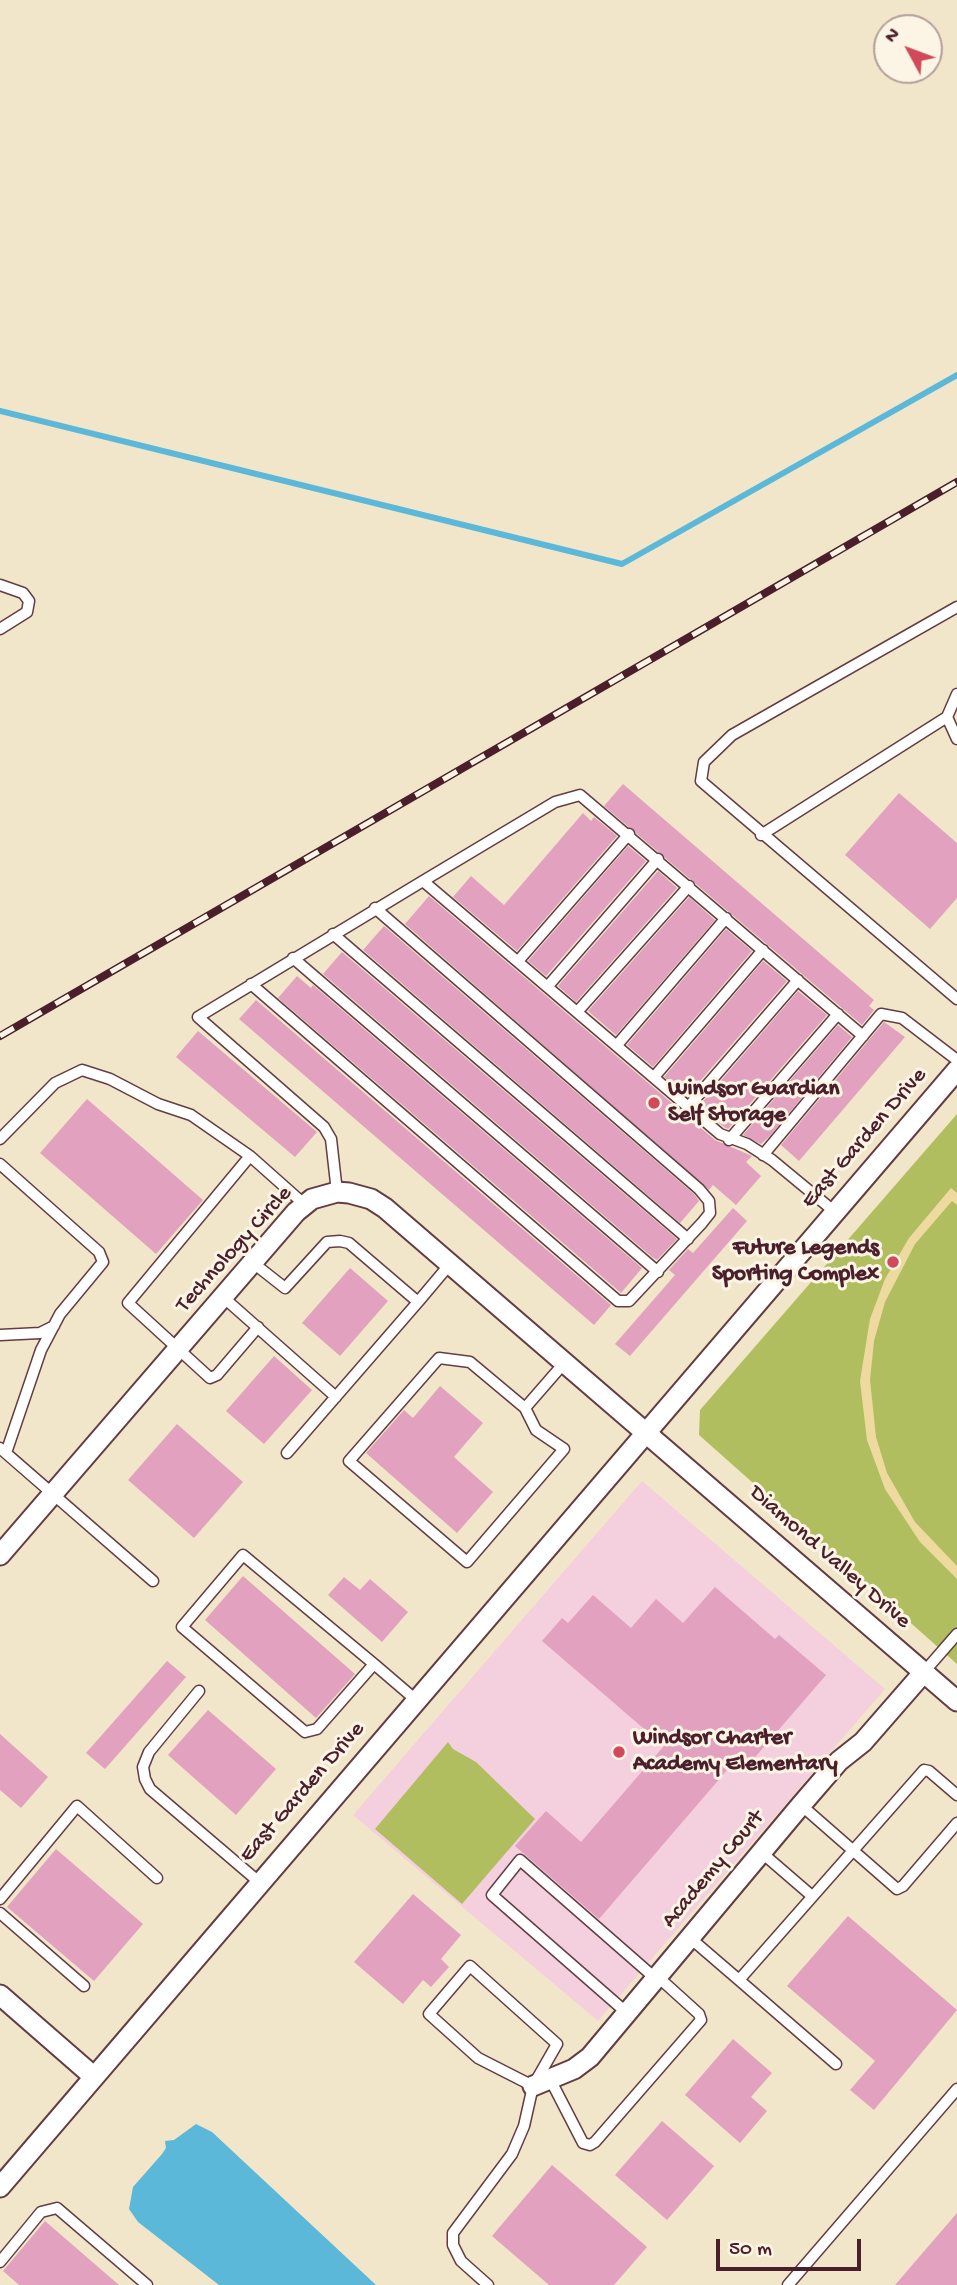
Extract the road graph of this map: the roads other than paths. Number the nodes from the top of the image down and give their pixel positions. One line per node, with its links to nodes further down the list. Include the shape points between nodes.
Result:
1 (0, 585): 3 (lane, via 23,593 30,601 27,612)
2 (957, 607): 8 (lane, via 732,735 704,762 701,781)
3 (0, 629)
4 (957, 694): 5 (lane)
5 (947, 717): 6 (lane); 8 (lane)
6 (957, 739)
7 (629, 834): 9 (lane); 10 (lane, via 580,795 555,802); 17 (lane)
8 (761, 835): 21 (lane)
9 (658, 859): 11 (lane); 20 (lane)
10 (423, 881): 12 (lane); 17 (lane)
11 (689, 886): 13 (lane); 22 (lane)
12 (375, 908): 14 (lane); 38 (lane, via 699,1189 709,1201 710,1213)
13 (726, 918): 15 (lane); 25 (lane)
14 (333, 934): 16 (lane); 38 (lane)
15 (763, 950): 18 (lane); 27 (lane)
16 (293, 958): 19 (lane); 41 (lane)
17 (519, 960): 20 (lane)
18 (798, 981): 23 (lane); 29 (lane)
19 (251, 984): 35 (lane, via 198,1017 324,1127 331,1139); 41 (lane, via 618,1301 629,1301)
20 (548, 986): 22 (lane)
21 (957, 999)
22 (578, 1011): 25 (lane)
23 (838, 1014): 24 (lane); 31 (lane)
24 (863, 1036): 26 (lane, via 881,1014 889,1014 902,1018); 32 (lane)
25 (617, 1045): 27 (lane)
26 (957, 1060)
27 (654, 1077): 29 (lane)
28 (953, 1082): 37 (street, East Garden Drive)
29 (688, 1106): 31 (lane)
30 (0, 1139): 33 (lane, via 55,1083 82,1070 191,1115)
31 (729, 1140): 32 (lane)
32 (764, 1155): 37 (lane)
33 (250, 1156): 36 (lane); 47 (lane, via 128,1303)
34 (0, 1164): 44 (lane, via 99,1252 103,1262)
35 (337, 1192): 36 (street, Technology Circle); 40 (street, via 371,1199)
36 (304, 1204): 39 (street, Technology Circle)
37 (835, 1212): 51 (street, East Garden Drive)
38 (688, 1239): 41 (lane)
39 (253, 1262): 42 (street, Technology Circle); 43 (lane, via 285,1289 327,1242 349,1243)
40 (450, 1264): 43 (lane); 48 (street)
41 (658, 1272)
42 (223, 1297): 45 (lane); 47 (street, Technology Circle)
43 (418, 1302): 49 (lane)
44 (54, 1326): 46 (lane, via 40,1333); 52 (lane)
45 (258, 1327): 47 (lane, via 214,1378); 49 (lane)
46 (0, 1335)
47 (178, 1349): 54 (street, Technology Circle)
48 (565, 1362): 50 (lane); 51 (street)
49 (336, 1397): 53 (lane)
50 (525, 1408): 50 (lane, via 470,1363 439,1358 349,1461 467,1562 564,1450 536,1430)
51 (646, 1432): 59 (street, Diamond Valley Drive); 61 (street, East Garden Drive)
52 (3, 1450): 54 (lane)
53 (287, 1453)
54 (54, 1492): 55 (street, Technology Circle); 56 (lane)
55 (0, 1555)
56 (153, 1581)
57 (957, 1634): 59 (lane)
58 (374, 1664): 58 (lane, via 317,1729 305,1732 182,1627 243,1555); 61 (lane)
59 (924, 1672): 62 (street, Diamond Valley Drive); 64 (street, Academy Court)
60 (200, 1691): 69 (lane, via 149,1752 143,1766 145,1779 150,1789)
61 (416, 1700): 69 (street, East Garden Drive)
62 (957, 1701)
63 (957, 1795): 66 (lane, via 924,1770)
64 (801, 1805): 66 (lane); 67 (street, Academy Court)
65 (957, 1823): 66 (lane, via 897,1889)
66 (853, 1850): 70 (lane)
67 (761, 1853): 70 (lane); 73 (street, Academy Court)
68 (157, 1878): 71 (lane, via 77,1806)
69 (259, 1882): 80 (street, East Garden Drive)
70 (812, 1896): 75 (lane)
71 (0, 1899)
72 (0, 1913): 76 (lane)
73 (689, 1937): 74 (street, Academy Court); 75 (lane)
74 (656, 1977): 78 (street, Academy Court); 78 (lane, via 520,1860 492,1895); 81 (lane, via 701,2020 595,2142 583,2143)
75 (739, 1980): 79 (lane)
76 (84, 1986)
77 (2, 2001): 80 (street)
78 (627, 2013): 81 (street, Academy Court, via 583,2064)
79 (836, 2064)
80 (93, 2076): 83 (street, East Garden Drive)
81 (541, 2083): 81 (lane, via 557,2044 470,1966 429,2014 478,2058); 86 (lane, via 512,2154 453,2233 461,2261)
82 (957, 2090): 87 (lane)
83 (0, 2187)
84 (0, 2262): 85 (lane, via 41,2212 57,2208)
85 (146, 2285)
86 (488, 2285)
87 (789, 2285)

